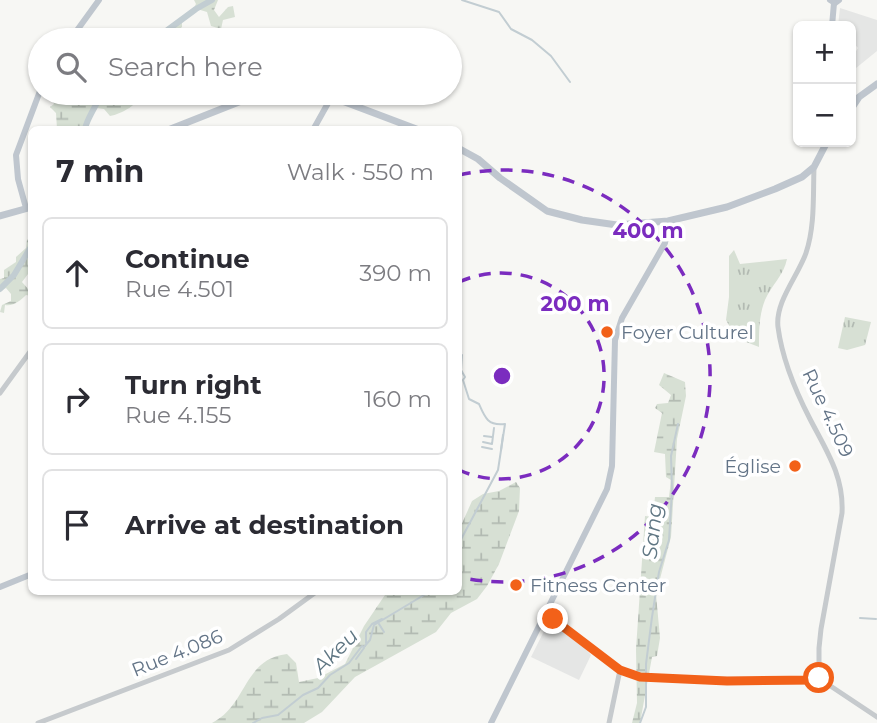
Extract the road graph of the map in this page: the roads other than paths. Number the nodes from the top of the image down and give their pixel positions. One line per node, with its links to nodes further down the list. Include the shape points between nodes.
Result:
1 (97, 1): 4 (main road)
2 (834, 1): 3 (main road)
3 (832, 21)
4 (78, 28)
5 (877, 84): 6 (main road)
6 (856, 101)
7 (35, 105): 17 (main road, via 16,161)
8 (232, 105): 11 (main road)
9 (327, 105): 12 (main road)
10 (355, 105): 13 (main road)
11 (178, 126)
12 (315, 126)
13 (409, 126)
14 (823, 147): 16 (main road)
15 (462, 151): 20 (main road, via 553,213 617,225)
16 (814, 167): 20 (main road, via 775,189); 28 (street, Rue 4.509, via 811,233 778,321 799,394 834,464 842,491 819,648)
17 (28, 204)
18 (28, 207): 19 (main road)
19 (0, 216)
20 (668, 221): 26 (main road, via 664,243 622,318 615,341 610,481)
21 (28, 354): 22 (street)
22 (0, 393)
23 (28, 576): 24 (main road)
24 (0, 587)
25 (312, 595): 30 (street, Rue 4.086, via 229,650)
26 (545, 613): 27 (street); 31 (main road)
27 (620, 670): 28 (street, via 655,678); 32 (street)
28 (820, 680): 29 (street)
29 (877, 717)
30 (40, 723)
31 (491, 723)
32 (609, 723)

